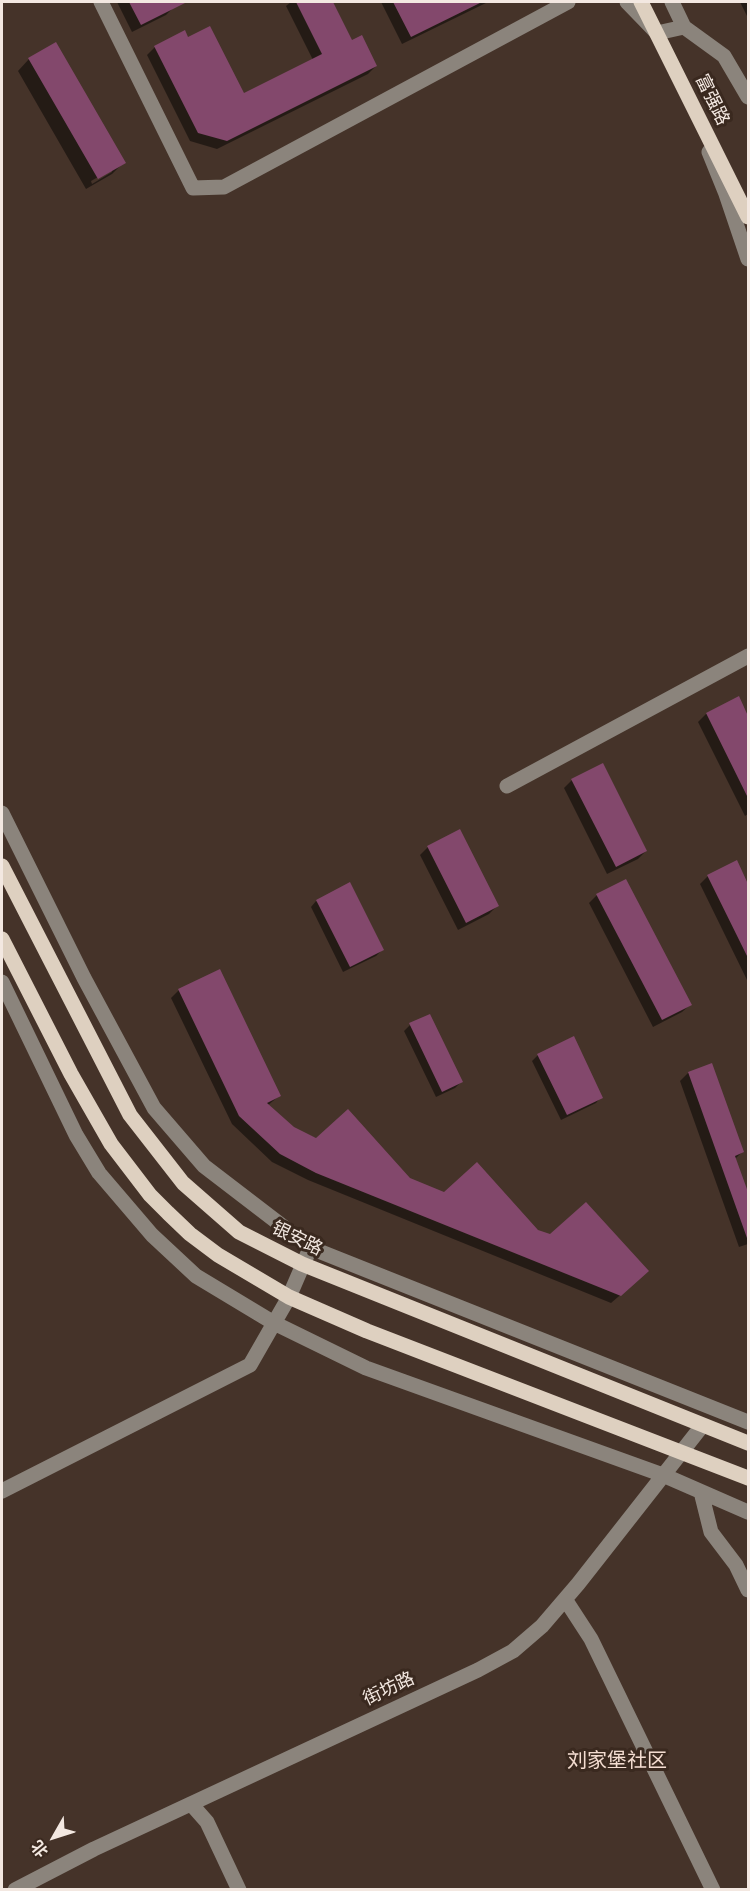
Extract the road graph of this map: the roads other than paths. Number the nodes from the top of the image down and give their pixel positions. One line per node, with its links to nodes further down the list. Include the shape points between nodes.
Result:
1 (101, 2): 2 (street, via 193,188 224,187)
2 (568, 2)
3 (627, 2): 7 (street, 富强路)
4 (641, 2): 7 (main road, 富强路)
5 (672, 2): 6 (street)
6 (684, 27): 7 (street); 9 (street, via 724,56)
7 (657, 33): 8 (main road, 富强路)
8 (671, 61): 10 (main road, 富强路); 11 (street, via 726,194)
9 (748, 97)
10 (748, 217)
11 (748, 259)
12 (748, 656): 13 (street)
13 (507, 786)
14 (2, 813): 18 (street, via 154,1108 204,1166)
15 (2, 866): 19 (main road, 银安路, via 130,1115 183,1183 239,1232)
16 (2, 939): 20 (main road, via 70,1074 111,1144 137,1179 190,1234 244,1272)
17 (2, 982): 21 (street, via 76,1135 99,1173 152,1235 196,1276)
18 (311, 1248): 19 (street); 22 (street)
19 (302, 1264): 20 (street); 23 (main road, 银安路)
20 (289, 1297): 21 (street); 25 (main road, via 367,1331)
21 (274, 1323): 26 (street, via 366,1368); 28 (street, via 250,1365)
22 (748, 1422)
23 (702, 1426): 24 (main road, 银安路); 25 (street, 街坊路)
24 (748, 1443)
25 (682, 1452): 26 (street, 街坊路); 27 (main road)
26 (663, 1475): 29 (street); 32 (street, 街坊路)
27 (748, 1478)
28 (2, 1491)
29 (700, 1492): 30 (street); 31 (street, via 711,1532 736,1565)
30 (748, 1512)
31 (748, 1590)
32 (565, 1599): 33 (street, 街坊路, via 513,1651); 36 (street, via 591,1639)
33 (192, 1805): 34 (street, 街坊路); 35 (street, via 207,1822)
34 (15, 1890)
35 (239, 1890)
36 (713, 1890)

